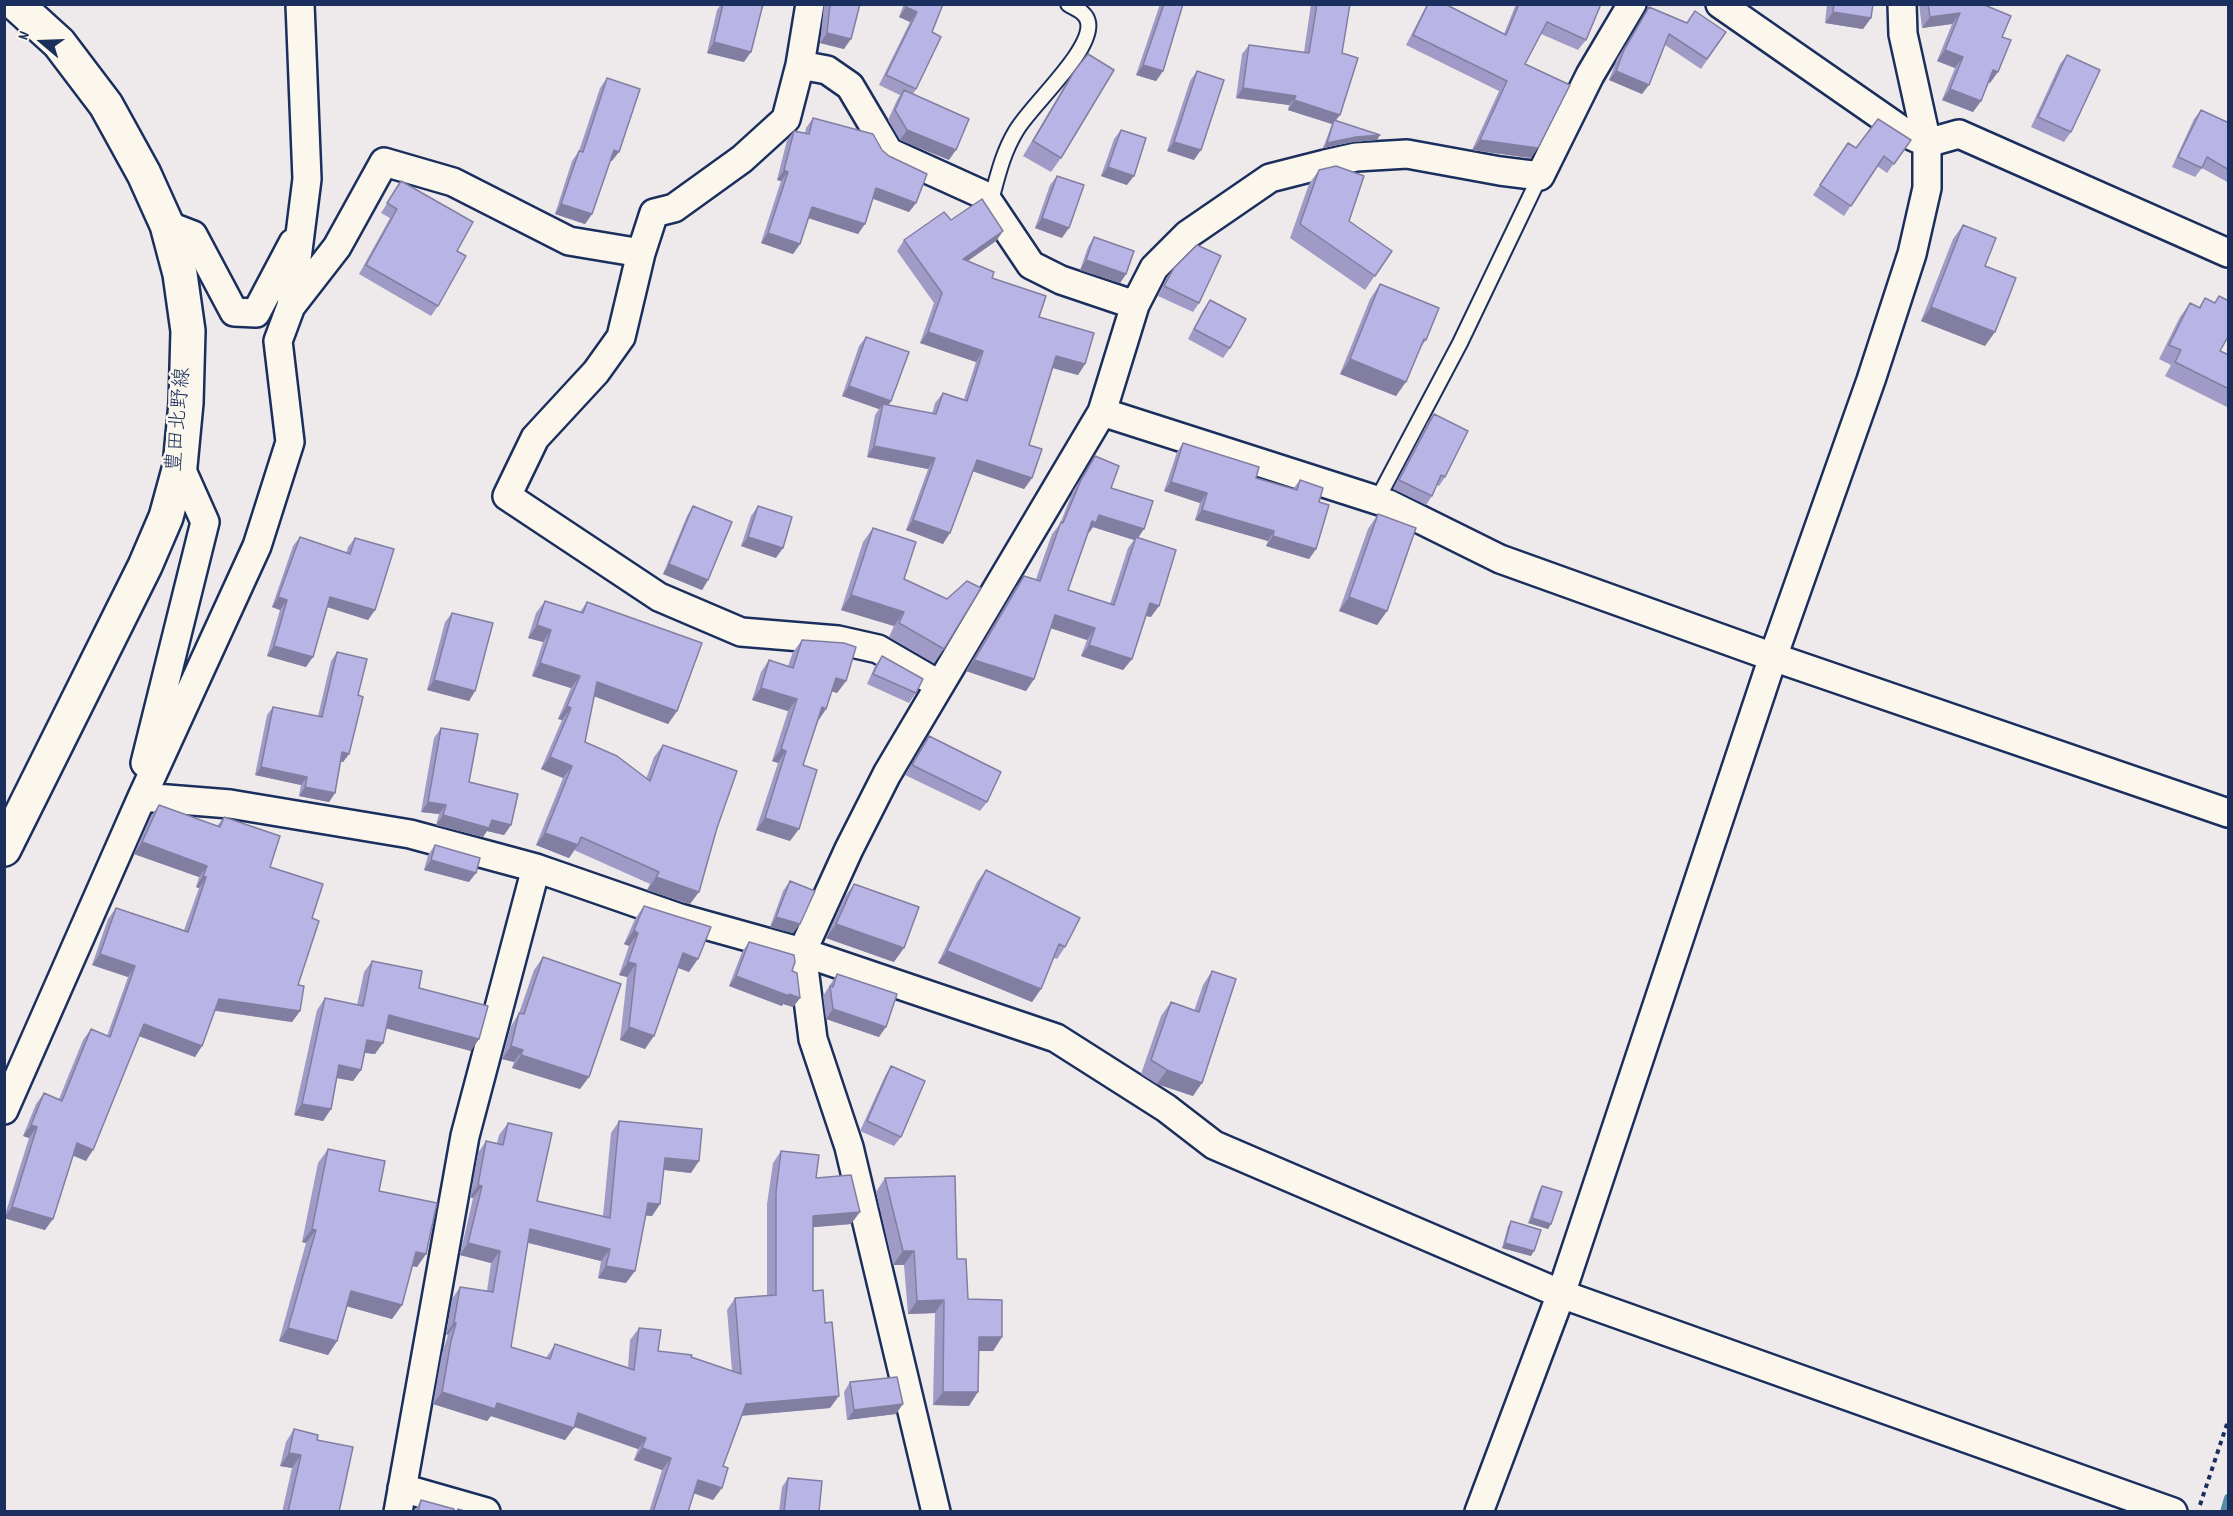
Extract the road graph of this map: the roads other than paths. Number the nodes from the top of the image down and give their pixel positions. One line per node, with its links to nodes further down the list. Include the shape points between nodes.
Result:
1 (16, 4): 12 (main road, 豊田北野線, via 59,43 106,105)
2 (300, 4): 13 (street, via 307,179)
3 (810, 4): 8 (street)
4 (1068, 4): 11 (lane, via 1083,12 1088,22 1085,41 1017,129 1003,155)
5 (1632, 4): 10 (street, via 1590,75)
6 (1720, 4): 9 (street, via 1907,135)
7 (1902, 4): 9 (street, via 1903,34)
8 (800, 65): 11 (street, via 827,70 850,86 889,152 984,195); 14 (street, via 786,119 742,159 674,208 654,213)
9 (1927, 143): 15 (street, via 1959,134); 21 (street, via 1927,188 1912,254)
10 (1540, 176): 16 (street, via 1407,154 1356,157 1270,178 1187,235 1154,268); 20 (lane, via 1460,343)
11 (990, 204): 16 (street, via 1031,265 1061,280)
12 (167, 225): 13 (street, via 192,236 234,312 256,313); 19 (main road, 豊田北野線, via 180,274 188,331)
13 (302, 226): 17 (street)
14 (641, 253): 17 (street, via 569,241 453,182 384,162 337,247); 22 (street, via 621,337 596,372 536,438 507,496 659,597 741,632 838,640 878,649)
15 (2229, 253)
16 (1135, 305): 18 (street)
17 (291, 306): 23 (street, via 278,342 290,442 257,546)
18 (1102, 412): 20 (street); 22 (street)
19 (180, 466): 23 (street, via 205,522 145,757); 25 (main road, 豊田北野線, via 166,517 145,566)
20 (1377, 500): 21 (street, via 1500,560)
21 (1773, 657): 24 (street); 29 (street)
22 (940, 685): 27 (street, via 887,774)
23 (142, 797): 26 (street, via 230,804 410,834); 28 (street)
24 (2229, 813)
25 (4, 849)
26 (536, 868): 27 (street, via 680,918); 30 (street, via 465,1136)
27 (802, 952): 29 (street, via 1056,1038 1166,1107 1214,1145); 32 (street, via 813,1039 849,1147)
28 (4, 1110)
29 (1561, 1294): 33 (street); 34 (street)
30 (400, 1500): 31 (street)
31 (486, 1512)
32 (936, 1512)
33 (1479, 1512)
34 (2173, 1512)

